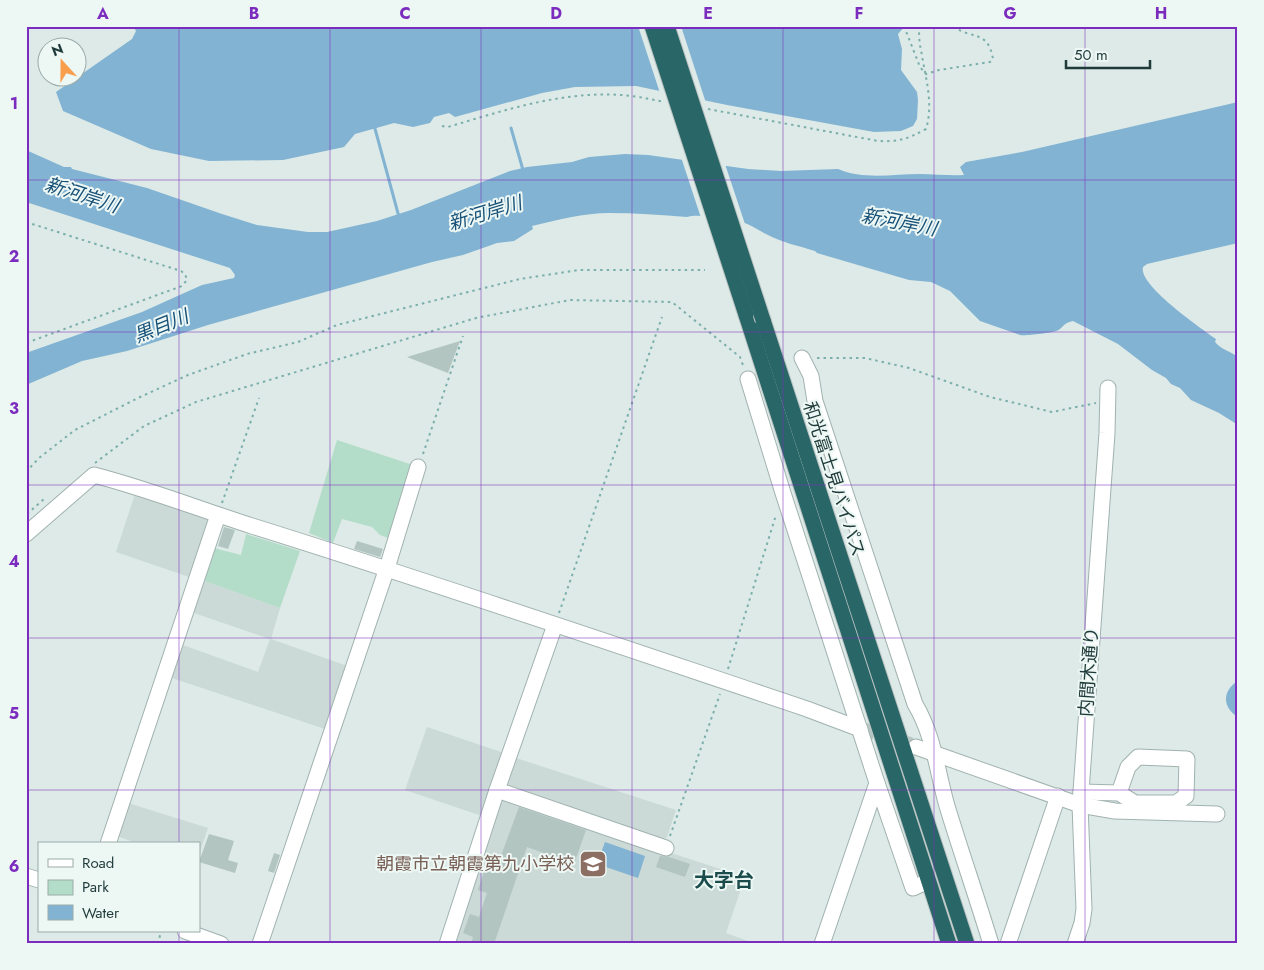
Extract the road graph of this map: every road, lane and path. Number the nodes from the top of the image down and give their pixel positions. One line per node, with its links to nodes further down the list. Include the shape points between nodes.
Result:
1 (652, 26): 41 (highway, 和光富士見バイパス, bridge)
2 (667, 26): 48 (highway, 和光富士見バイパス, bridge)
3 (904, 26): 6 (path, via 920,67)
4 (918, 26): 6 (path)
5 (953, 26): 6 (path, via 988,42 993,59 985,64)
6 (926, 74): 8 (path, via 930,116 926,129 894,142)
7 (668, 102): 9 (path, via 622,95 570,96)
8 (704, 108)
9 (442, 126)
10 (26, 222): 14 (path, via 181,271 187,280 182,286)
11 (705, 270): 21 (path, via 562,272 520,279 337,325 298,342 247,354 188,375 138,398 75,430)
12 (662, 317): 27 (path)
13 (463, 336): 20 (path)
14 (26, 343)
15 (802, 358): 17 (path, via 865,358 909,368 990,397 1052,412 1096,403); 30 (street, via 915,704)
16 (748, 379): 19 (path, via 740,356 672,302 570,300 476,318 196,402 144,426); 28 (street)
17 (1108, 393): 35 (street, 内間木通り)
18 (259, 398): 24 (path)
19 (88, 467)
20 (418, 467): 26 (street)
21 (26, 472)
22 (48, 497): 23 (path)
23 (26, 515)
24 (218, 515): 25 (street, via 94,475); 26 (street); 37 (street)
25 (26, 534)
26 (386, 568): 27 (street); 44 (street)
27 (555, 625): 28 (street); 32 (street)
28 (860, 729): 31 (street)
29 (916, 747): 30 (street)
30 (935, 752): 34 (street); 49 (street, via 947,806)
31 (877, 783): 41 (street, via 913,888); 46 (street)
32 (497, 790): 38 (street); 45 (street)
33 (1119, 793): 33 (street, via 1128,767 1138,758 1187,759 1186,796 1176,803 1135,803); 35 (street)
34 (1058, 796): 35 (street); 50 (street)
35 (1080, 798): 36 (street, via 1116,812); 51 (street, 内間木通り, via 1084,910)
36 (1217, 814)
37 (109, 842)
38 (666, 848)
39 (26, 876): 40 (street)
40 (38, 880)
41 (928, 881): 47 (highway, 和光富士見バイパス)
42 (188, 932): 43 (street)
43 (222, 944)
44 (260, 944)
45 (447, 944)
46 (822, 944)
47 (949, 944)
48 (967, 944)
49 (992, 944)
50 (1008, 944)
51 (1075, 944)

